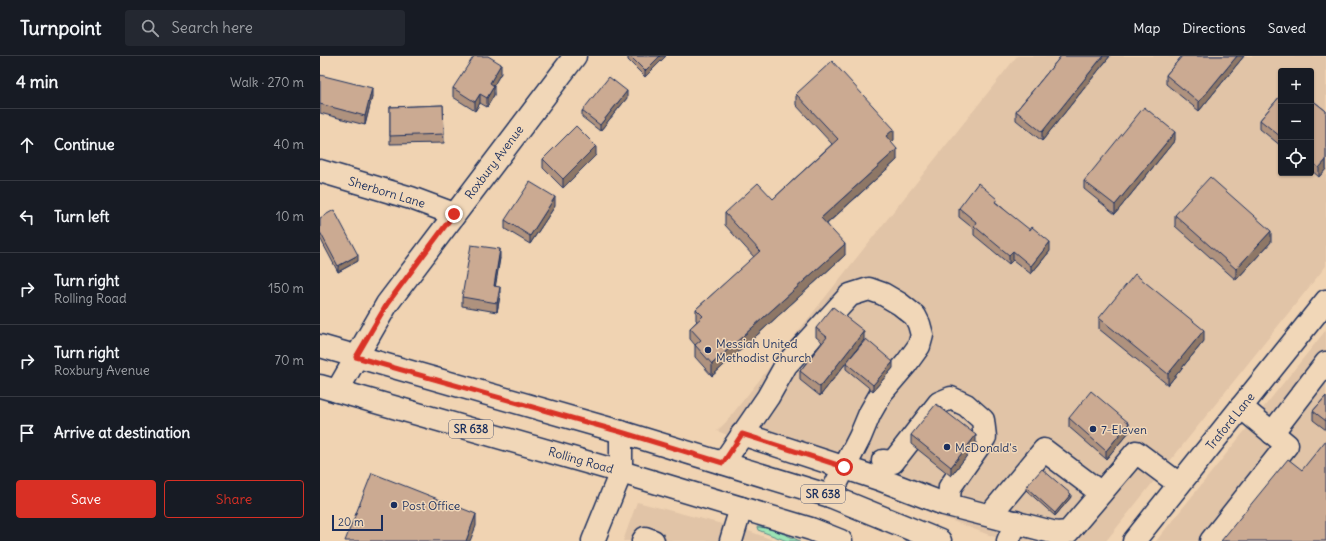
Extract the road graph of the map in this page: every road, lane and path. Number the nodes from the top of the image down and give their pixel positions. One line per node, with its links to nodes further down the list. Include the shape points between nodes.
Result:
1 (575, 56): 3 (main road, Roxbury Avenue)
2 (320, 171): 3 (main road, Sherborn Lane, via 411,198)
3 (454, 214): 6 (main road, Roxbury Avenue, via 387,304)
4 (1326, 302): 9 (main road, Traford Lane)
5 (320, 346): 6 (main road, SR 638)
6 (356, 357): 8 (main road, Roxbury Avenue); 10 (main road, SR 638)
7 (1326, 363): 11 (main road)
8 (328, 388): 16 (main road, Rolling Road / SR 638)
9 (1241, 407): 11 (main road); 17 (main road, Traford Lane)
10 (621, 432): 14 (main road, SR 638); 16 (main road)
11 (1272, 433): 31 (main road, via 1287,445)
12 (742, 434): 14 (main road); 15 (main road); 15 (main road, via 768,397 786,365 850,295 870,289 884,294 915,316 922,335 906,364 882,392)
13 (883, 461): 20 (main road, via 893,462 939,403 951,398 966,405 983,420 985,437 950,486)
14 (723, 463): 19 (main road, SR 638)
15 (844, 467): 19 (main road); 22 (main road, via 944,504)
16 (621, 472): 21 (main road, Rolling Road / SR 638); 24 (main road)
17 (1179, 484): 18 (main road, via 1136,452); 30 (main road, Traford Lane)
18 (1101, 493): 22 (main road, via 1044,450); 23 (main road, via 1068,532)
19 (830, 496): 29 (main road, SR 638)
20 (949, 498)
21 (742, 508): 27 (main road); 28 (main road, Rolling Road / SR 638)
22 (990, 515): 23 (main road)
23 (1012, 531)
24 (593, 541)
25 (643, 541): 26 (main road, via 645,538)
26 (653, 541)
27 (730, 541)
28 (841, 541)
29 (940, 541)
30 (1134, 541)
31 (1211, 541)

